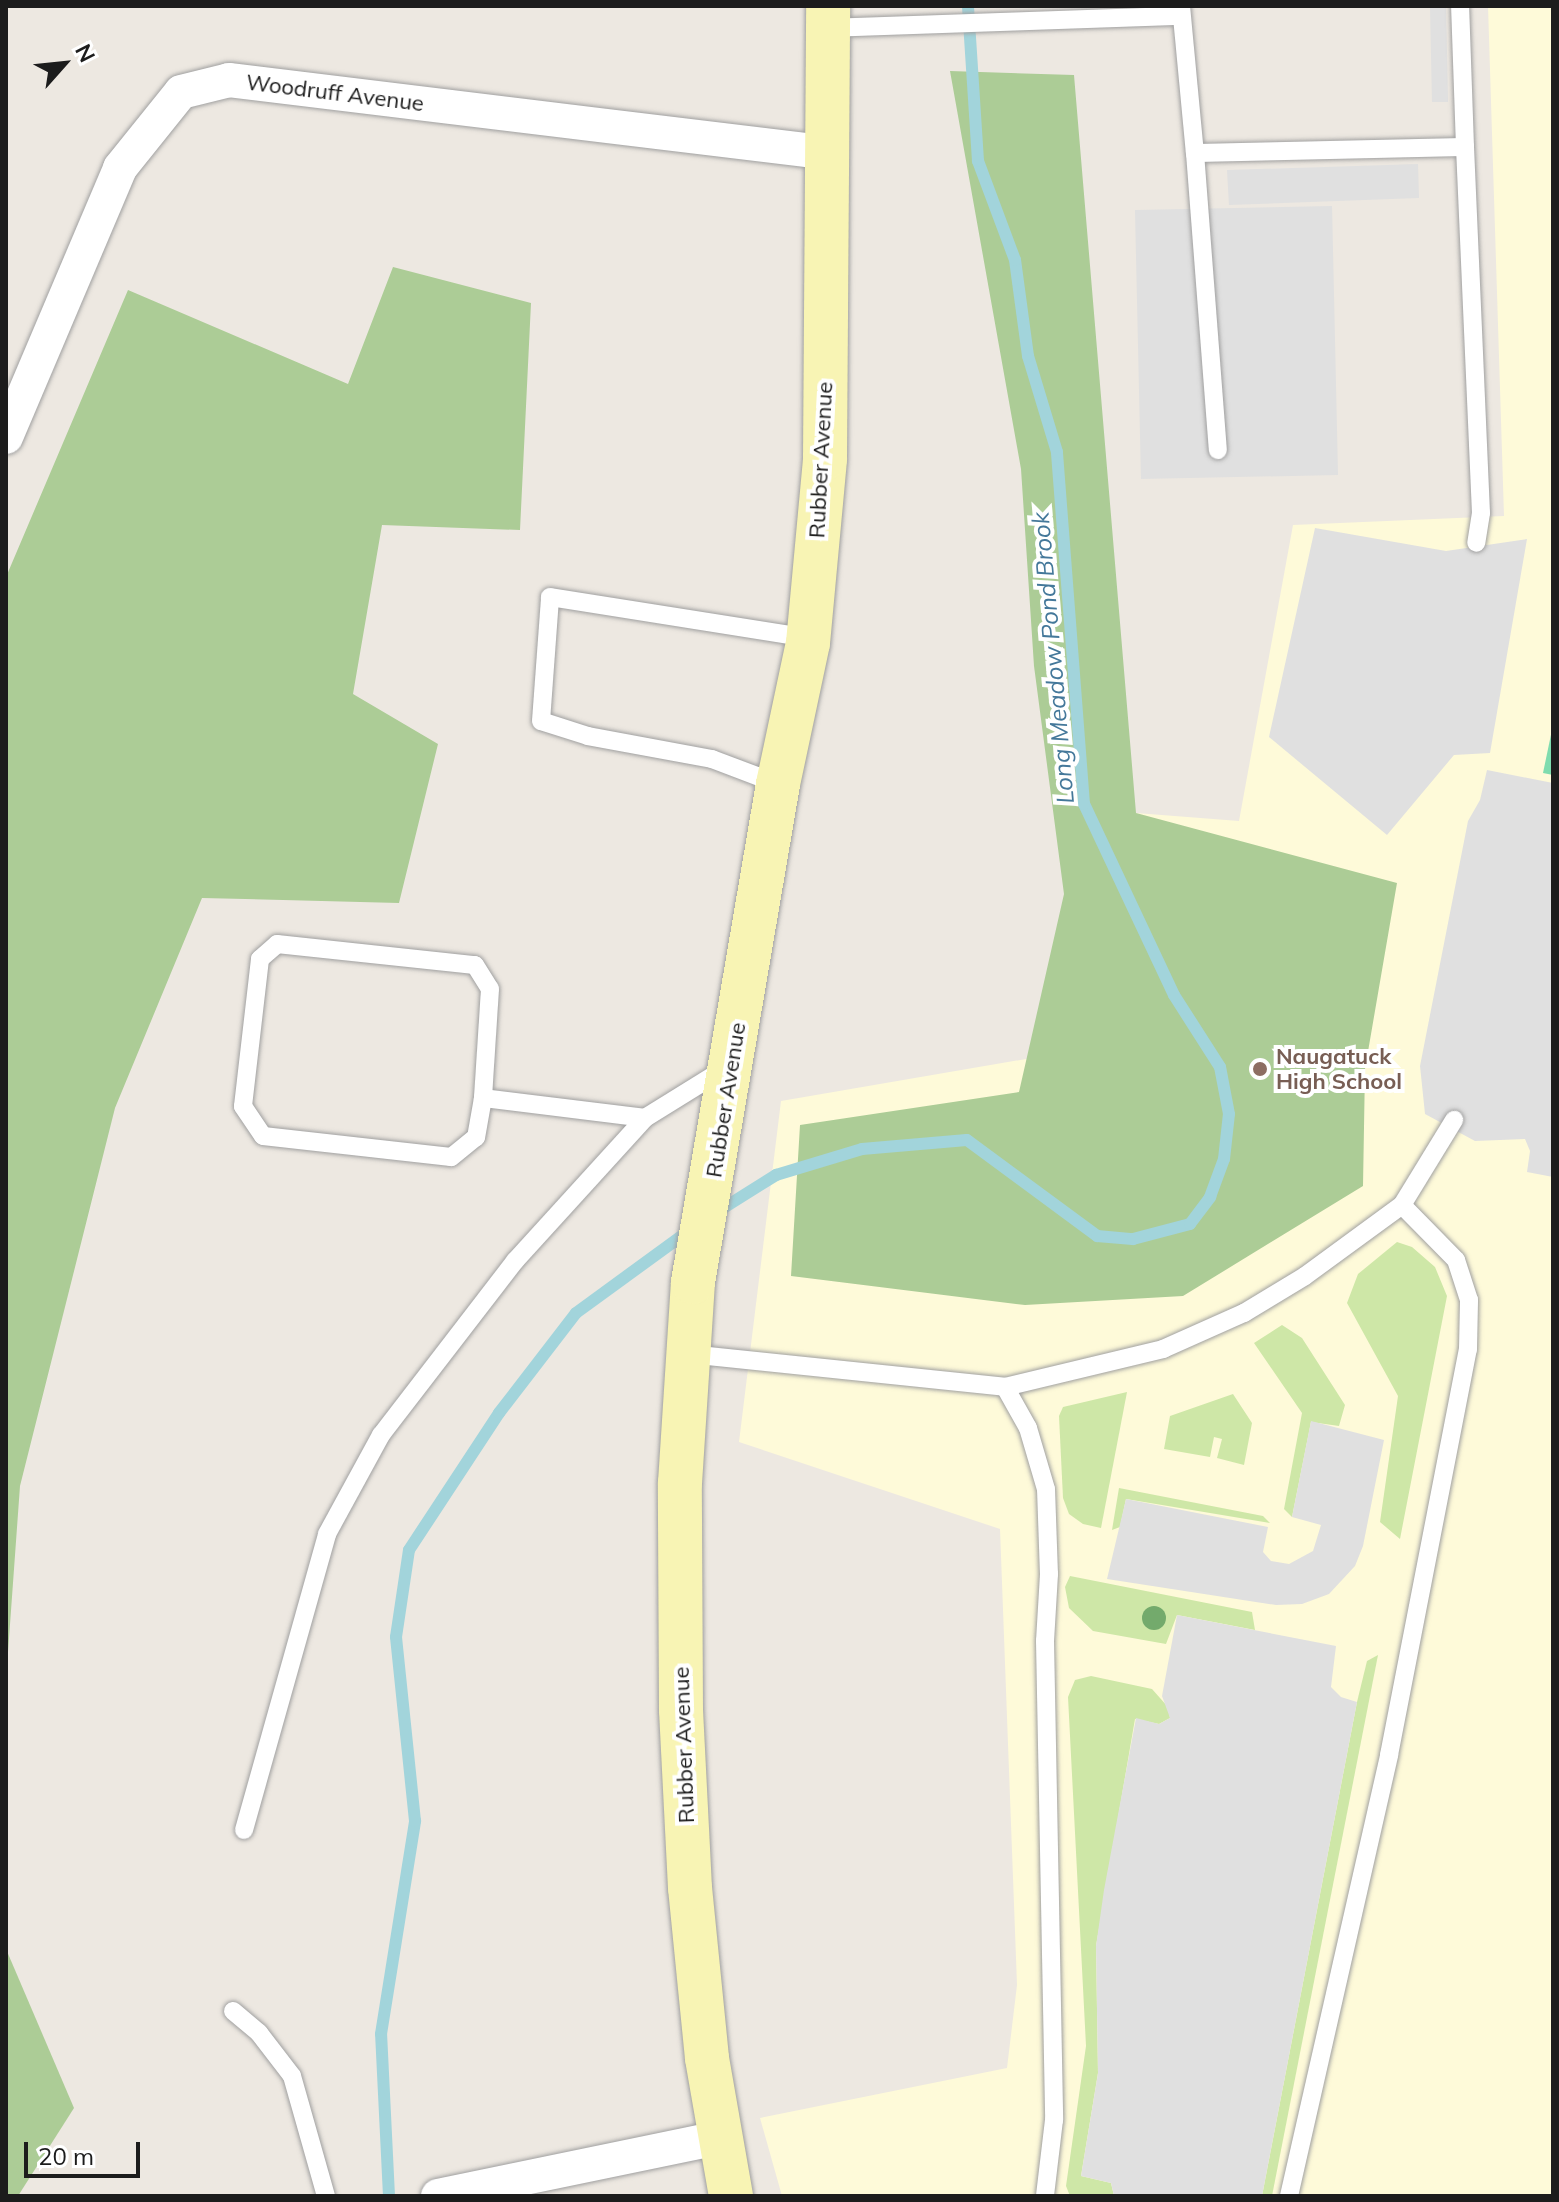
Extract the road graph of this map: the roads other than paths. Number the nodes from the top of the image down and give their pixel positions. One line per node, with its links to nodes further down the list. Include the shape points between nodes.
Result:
1 (1460, 6): 4 (lane)
2 (1180, 11): 3 (lane, via 942,25); 6 (lane)
3 (828, 17): 5 (street, Rubber Avenue)
4 (1465, 147): 6 (lane); 9 (lane, via 1481,513)
5 (830, 153): 7 (street, Woodruff Avenue, via 229,80 181,92 120,168); 10 (street, Rubber Avenue, via 825,458)
6 (1195, 153): 8 (lane)
7 (6, 437)
8 (1218, 450)
9 (1476, 543)
10 (808, 638): 11 (street, Rubber Avenue); 11 (lane, via 550,597 541,721 588,736 712,759)
11 (778, 784): 12 (street, Rubber Avenue)
12 (733, 1063): 14 (lane); 17 (street, Rubber Avenue, via 693,1282)
13 (483, 1098): 13 (lane, via 490,989 475,965 277,944 260,959 243,1106 263,1136 451,1157 476,1137); 14 (lane)
14 (645, 1118): 19 (lane, via 515,1261 381,1435 327,1534)
15 (1454, 1120): 16 (lane)
16 (1402, 1205): 18 (lane, via 1305,1276 1207,1331 1163,1349); 26 (lane, via 1456,1260 1469,1300 1468,1349 1389,1755)
17 (688, 1354): 18 (lane); 21 (street, Rubber Avenue, via 680,1483 681,1710 695,1948)
18 (1005, 1387): 25 (lane, via 1028,1428 1046,1489 1054,2120)
19 (244, 1830)
20 (233, 2011): 23 (lane, via 259,2033 292,2076)
21 (719, 2138): 22 (street); 24 (street, Rubber Avenue)
22 (443, 2194)
23 (326, 2196)
24 (731, 2196)
25 (1045, 2196)
26 (1289, 2196)

